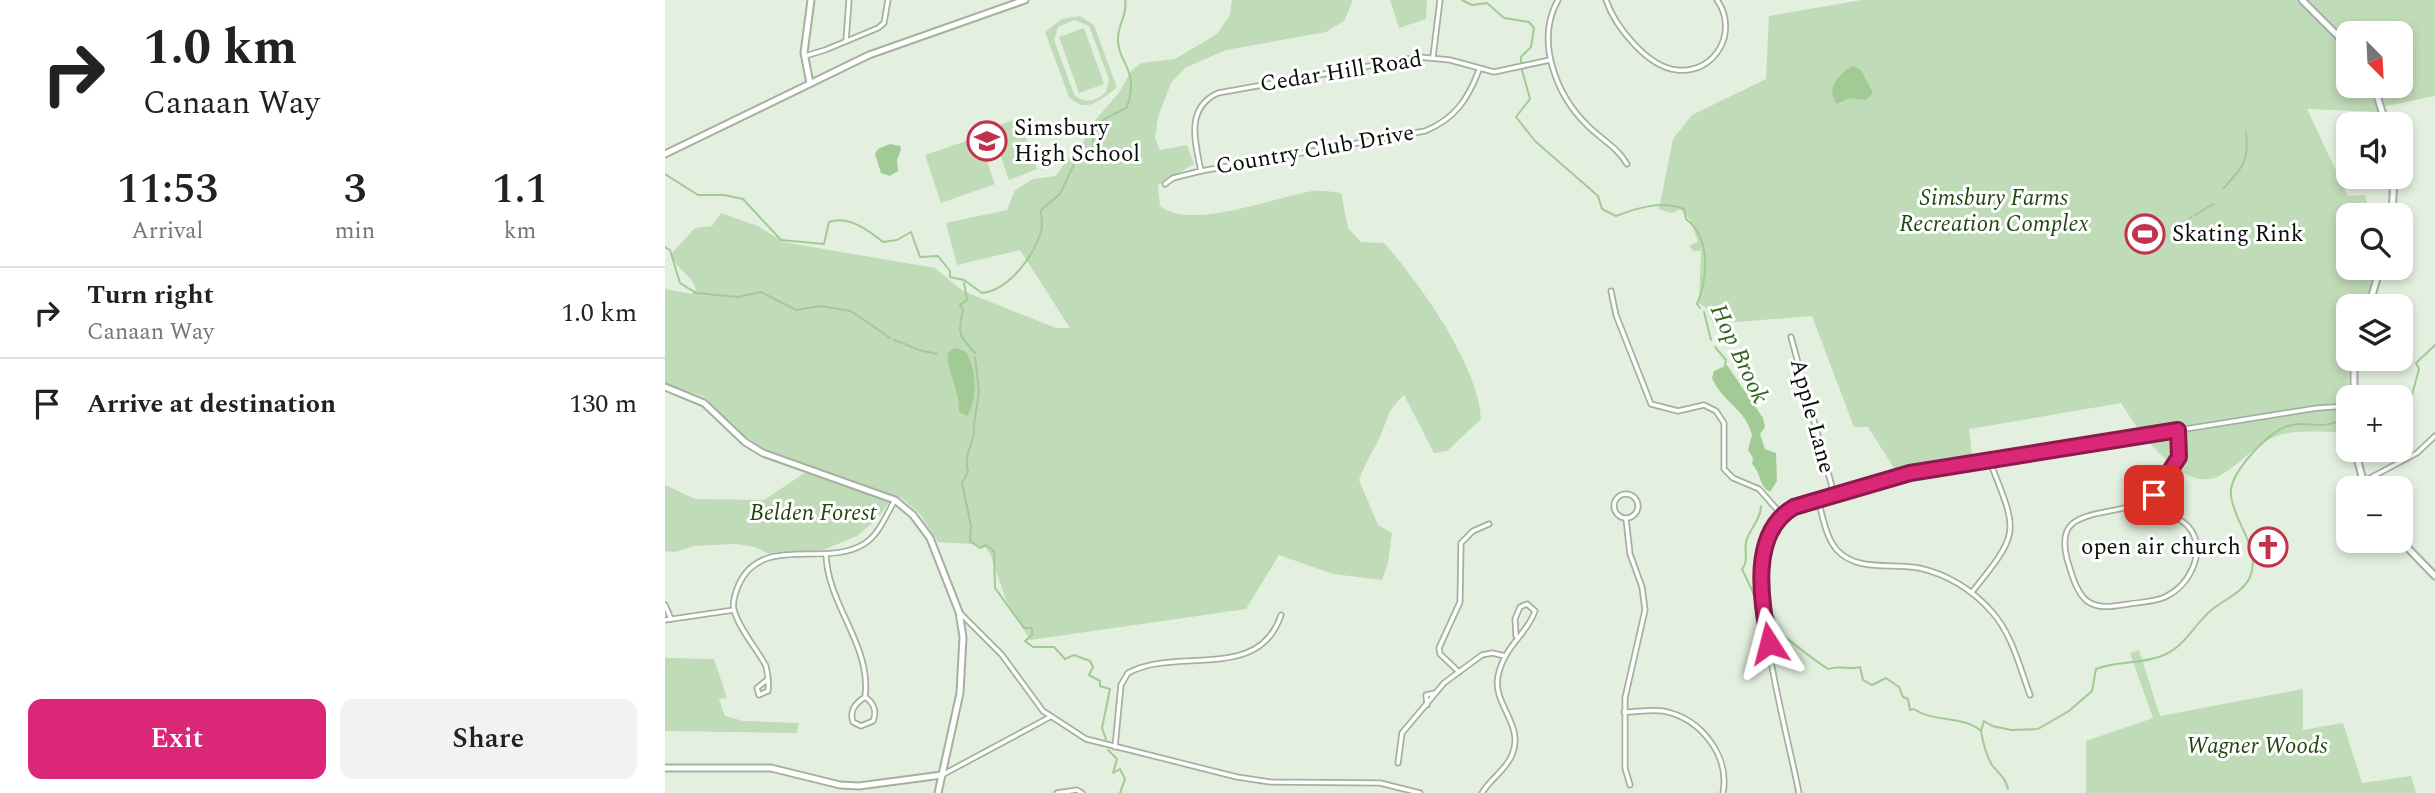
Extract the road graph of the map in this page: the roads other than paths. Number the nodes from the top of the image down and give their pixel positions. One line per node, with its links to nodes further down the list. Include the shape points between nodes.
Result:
1 (811, 0): 12 (street)
2 (849, 0): 11 (street)
3 (888, 0): 11 (street, via 882,25)
4 (1025, 0): 16 (street, via 869,55)
5 (1440, 0): 13 (street)
6 (1558, 0): 14 (street, via 1551,19)
7 (1606, 0): 8 (street, via 1622,32 1655,60 1676,70 1700,67 1719,51 1727,24)
8 (1717, 0)
9 (2302, 0): 10 (street)
10 (2336, 34)
11 (846, 40): 12 (street)
12 (804, 56): 16 (street)
13 (1433, 57): 15 (street, Cedar Hill Road); 19 (street, Cedar Hill Road, via 1404,58 1211,96 1194,121)
14 (1550, 60): 15 (street, Cedar Hill Road, via 1504,71); 18 (street, via 1574,110)
15 (1479, 70): 19 (street, Country Club Drive, via 1464,104 1426,131)
16 (810, 83): 17 (street)
17 (665, 154)
18 (1627, 164)
19 (1201, 171): 20 (street, Country Club Drive, via 1173,177)
20 (1165, 184)
21 (1611, 291): 35 (street, via 1651,404 1678,411 1704,405 1716,411 1724,423 1724,469 1759,489)
22 (1791, 337): 31 (street, Apple Lane)
23 (665, 387): 33 (street, via 704,403 744,442 764,453)
24 (2336, 407): 25 (street)
25 (2178, 430): 27 (street); 34 (street, via 2179,457)
26 (2435, 436): 30 (street, via 2400,464)
27 (1990, 462): 31 (street, via 1910,473); 41 (street, via 2009,513 2011,537)
28 (2357, 462): 29 (street)
29 (2360, 476)
30 (2374, 476)
31 (1834, 495): 32 (street)
32 (1818, 499): 35 (street); 41 (street, via 1828,535 1851,561 1921,569)
33 (895, 500): 39 (street, via 866,543); 44 (street, via 913,514 930,538)
34 (2148, 500): 34 (street, via 2126,510 2078,520 2068,529 2064,547 2068,563 2080,593 2093,605 2163,598 2182,585 2192,570 2196,549 2190,529 2181,520 2162,514)
35 (1781, 514): 67 (street, via 1763,551 1763,606)
36 (1626, 519): 36 (street, via 1638,505 1635,498 1624,494 1613,507); 54 (street, via 1645,610)
37 (1489, 524): 50 (street, via 1461,543 1460,602 1438,650)
38 (2413, 553): 40 (street)
39 (826, 555): 43 (street, via 767,557 754,564 744,573); 53 (street, via 835,598 866,673)
40 (2435, 576)
41 (1972, 593): 52 (street, via 1994,613 2006,634)
42 (665, 605): 47 (street)
43 (734, 610): 47 (street); 51 (street, via 765,664)
44 (959, 612): 55 (street, via 1002,655); 59 (street, via 962,677)
45 (1281, 615): 56 (street, via 1268,642 1250,653 1128,673 1121,685)
46 (665, 620): 47 (street)
47 (671, 620)
48 (1516, 636): 48 (street, via 1532,621 1535,611 1527,604 1518,611); 49 (street)
49 (1505, 656): 50 (street, via 1485,654); 65 (street, via 1497,689 1513,727 1515,746 1507,764)
50 (1459, 672): 57 (street, via 1402,733)
51 (768, 679): 51 (street, via 768,691 759,695 757,688)
52 (2030, 695)
53 (865, 697): 53 (street, via 851,716 861,726 876,715)
54 (1624, 712): 60 (street, via 1625,768); 66 (street, via 1664,711 1697,728 1720,755)
55 (1050, 717): 56 (street, via 1086,739); 59 (street)
56 (1115, 747): 64 (street, via 1270,782 1380,783)
57 (1398, 763)
58 (665, 768): 59 (street, via 771,768 859,786)
59 (942, 775): 61 (street)
60 (1630, 785)
61 (938, 793)
62 (1057, 793): 63 (street)
63 (1082, 793)
64 (1420, 793)
65 (1482, 793)
66 (1723, 793)
67 (1799, 793)

